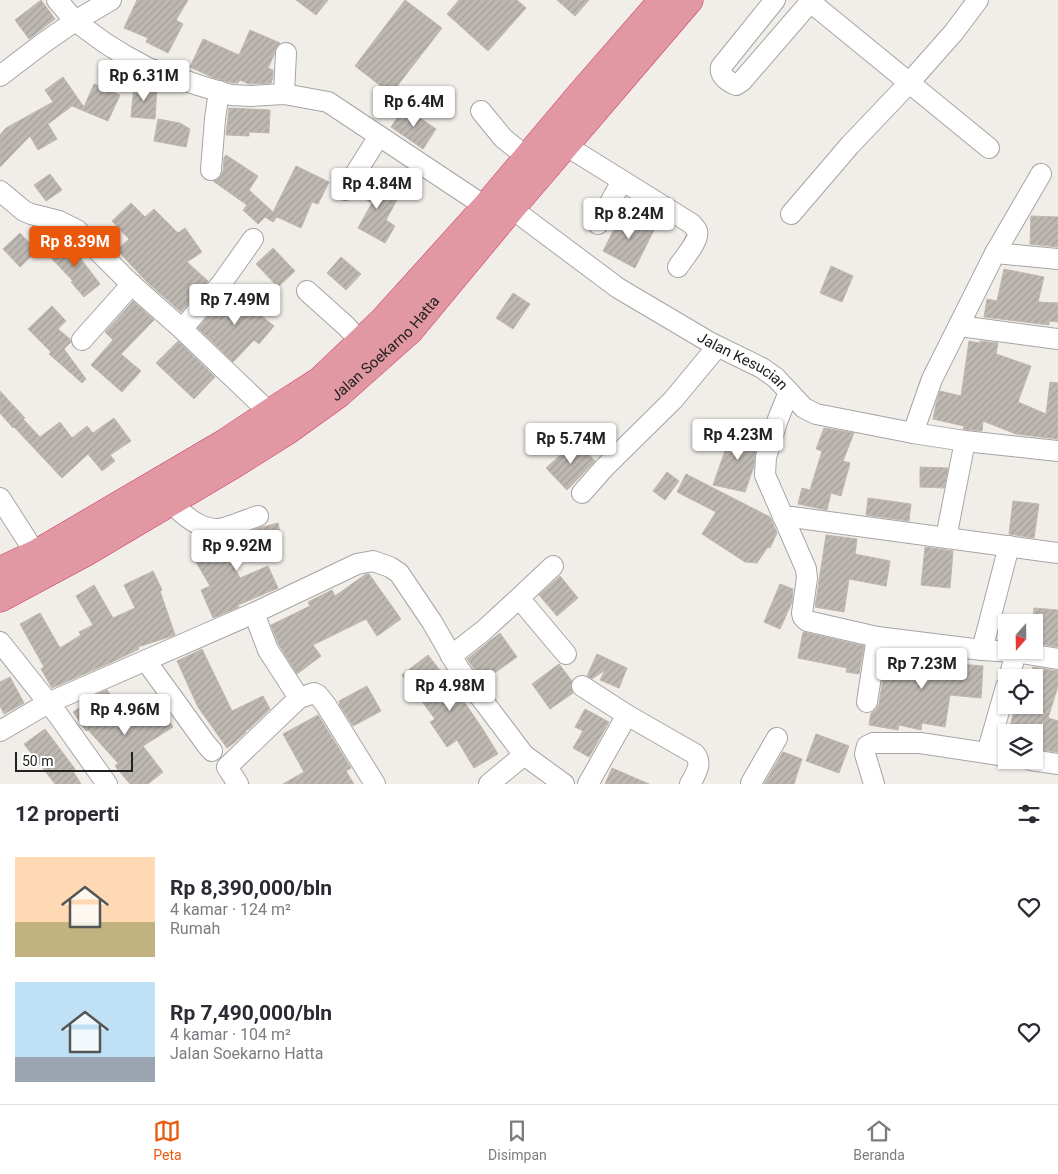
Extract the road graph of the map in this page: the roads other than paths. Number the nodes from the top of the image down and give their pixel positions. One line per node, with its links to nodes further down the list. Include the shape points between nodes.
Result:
1 (57, 0): 8 (street, Jalan Kesucian)
2 (111, 0): 8 (street)
3 (663, 0): 18 (highway, Jalan Soekarno Hatta)
4 (688, 0): 16 (highway, Jalan Soekarno Hatta)
5 (775, 0): 7 (street, via 721,67 721,74 730,82 736,85 742,81)
6 (978, 0): 11 (street)
7 (810, 1): 11 (street)
8 (76, 22): 10 (street); 12 (street, Jalan Kesucian, via 148,68)
9 (286, 53): 13 (street)
10 (0, 76)
11 (909, 83): 17 (street); 25 (street)
12 (219, 91): 13 (street, Jalan Kesucian, via 246,96); 19 (street)
13 (284, 94): 15 (street, Jalan Kesucian, via 328,102)
14 (481, 111): 18 (street, via 503,138)
15 (379, 136): 22 (street); 24 (street, Jalan Kesucian)
16 (565, 145): 21 (street); 24 (highway, Jalan Soekarno Hatta)
17 (989, 148)
18 (528, 158): 24 (highway, Jalan Soekarno Hatta)
19 (210, 170)
20 (1041, 174): 28 (street)
21 (622, 181): 26 (street); 30 (street, via 692,224 698,232)
22 (345, 190)
23 (0, 191): 31 (street, via 24,211 77,230)
24 (498, 207): 37 (highway, Jalan Soekarno Hatta); 38 (street, Jalan Kesucian, via 618,288); 46 (highway, Jalan Soekarno Hatta, via 410,331 338,394 288,430)
25 (791, 214)
26 (598, 224)
27 (253, 239): 34 (street, via 221,284)
28 (995, 253): 29 (street); 33 (street)
29 (1058, 259)
30 (678, 267)
31 (132, 284): 34 (street); 36 (street)
32 (307, 291): 37 (street)
33 (959, 326): 35 (street); 41 (street, via 932,379)
34 (182, 329): 40 (street)
35 (1058, 339)
36 (82, 340)
37 (361, 342): 40 (highway, Jalan Soekarno Hatta, via 320,381)
38 (717, 347): 39 (street, Jalan Kesucian, via 762,368); 44 (street, via 673,400)
39 (789, 392): 41 (street, Jalan Kesucian, via 804,408 816,414); 48 (street, via 766,457 765,475)
40 (270, 413): 52 (highway, Jalan Soekarno Hatta)
41 (913, 433): 42 (street, Jalan Kesucian)
42 (965, 441): 43 (street, Jalan Kesucian); 49 (street)
43 (1058, 451)
44 (582, 493)
45 (0, 498): 52 (street)
46 (170, 502): 47 (street, via 197,524 209,528 218,529); 55 (highway, Jalan Soekarno Hatta)
47 (258, 516)
48 (783, 517): 49 (street); 58 (street, via 806,569 803,617 807,621)
49 (946, 538): 50 (street)
50 (1009, 546): 51 (street); 60 (street)
51 (1058, 553)
52 (36, 554): 54 (highway, Jalan Soekarno Hatta)
53 (553, 566): 56 (street)
54 (0, 571)
55 (0, 598)
56 (519, 598): 62 (street); 63 (street, via 483,632)
57 (254, 613): 63 (street, via 357,564 373,561 390,566 399,573); 66 (street); 68 (street, via 268,650)
58 (877, 637): 60 (street); 69 (street)
59 (0, 642): 70 (street)
60 (982, 650): 61 (street)
61 (998, 651)
62 (566, 654)
63 (451, 656): 76 (street)
64 (1043, 656): 65 (street)
65 (1058, 659)
66 (146, 661): 70 (street); 75 (street)
67 (582, 686): 72 (street)
68 (298, 698): 81 (street, via 227,767); 82 (street, via 314,693 318,695)
69 (867, 702)
70 (48, 704): 73 (street); 80 (street)
71 (1002, 714): 77 (street)
72 (627, 715): 85 (street); 86 (street, via 699,758 699,766)
73 (0, 731)
74 (777, 738): 87 (street)
75 (212, 751)
76 (524, 755): 83 (street); 84 (street)
77 (996, 755): 88 (street, via 920,743 874,744 867,746 865,754)
78 (1043, 762): 79 (street)
79 (1058, 764)
80 (107, 784)
81 (238, 784)
82 (375, 784)
83 (489, 784)
84 (564, 784)
85 (588, 784)
86 (690, 784)
87 (752, 784)
88 (874, 784)

